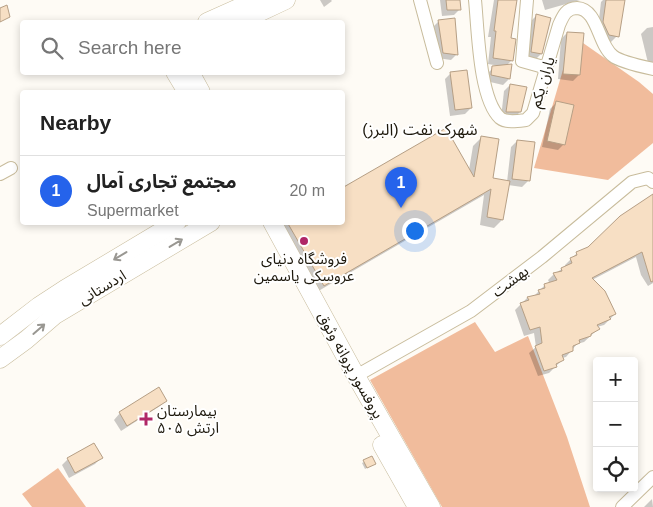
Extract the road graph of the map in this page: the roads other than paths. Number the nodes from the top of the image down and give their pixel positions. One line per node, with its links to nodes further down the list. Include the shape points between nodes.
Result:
1 (256, 0): 6 (main road)
2 (286, 0): 7 (main road)
3 (420, 0): 8 (street)
4 (475, 0): 9 (street, یاران یکم, via 484,88 501,119 513,122 526,120 533,113)
5 (527, 0): 9 (street, via 522,61)
6 (211, 20)
7 (244, 20)
8 (437, 63)
9 (547, 68): 10 (street, یاران یکم, via 564,13 582,8 591,16 604,46 613,57)
10 (653, 70)
11 (177, 75): 13 (main road)
12 (192, 75): 14 (main road)
13 (186, 90)
14 (200, 90)
15 (653, 182): 22 (street, بهشت, via 648,178 632,182 471,311)
16 (172, 225): 20 (main road, اردستانی, one-way to 20, via 65,289)
17 (205, 225): 21 (main road, اردستانی, one-way to 17, via 55,315)
18 (263, 225): 22 (main road, پروفسور پروانه وثوق)
19 (274, 225): 22 (main road, پروفسور پروانه وثوق)
20 (0, 336)
21 (0, 359)
22 (351, 378): 24 (main road, پروفسور پروانه وثوق); 25 (main road, پروفسور پروانه وثوق)
23 (653, 477): 26 (street)
24 (416, 507)
25 (432, 507)
26 (622, 507)

